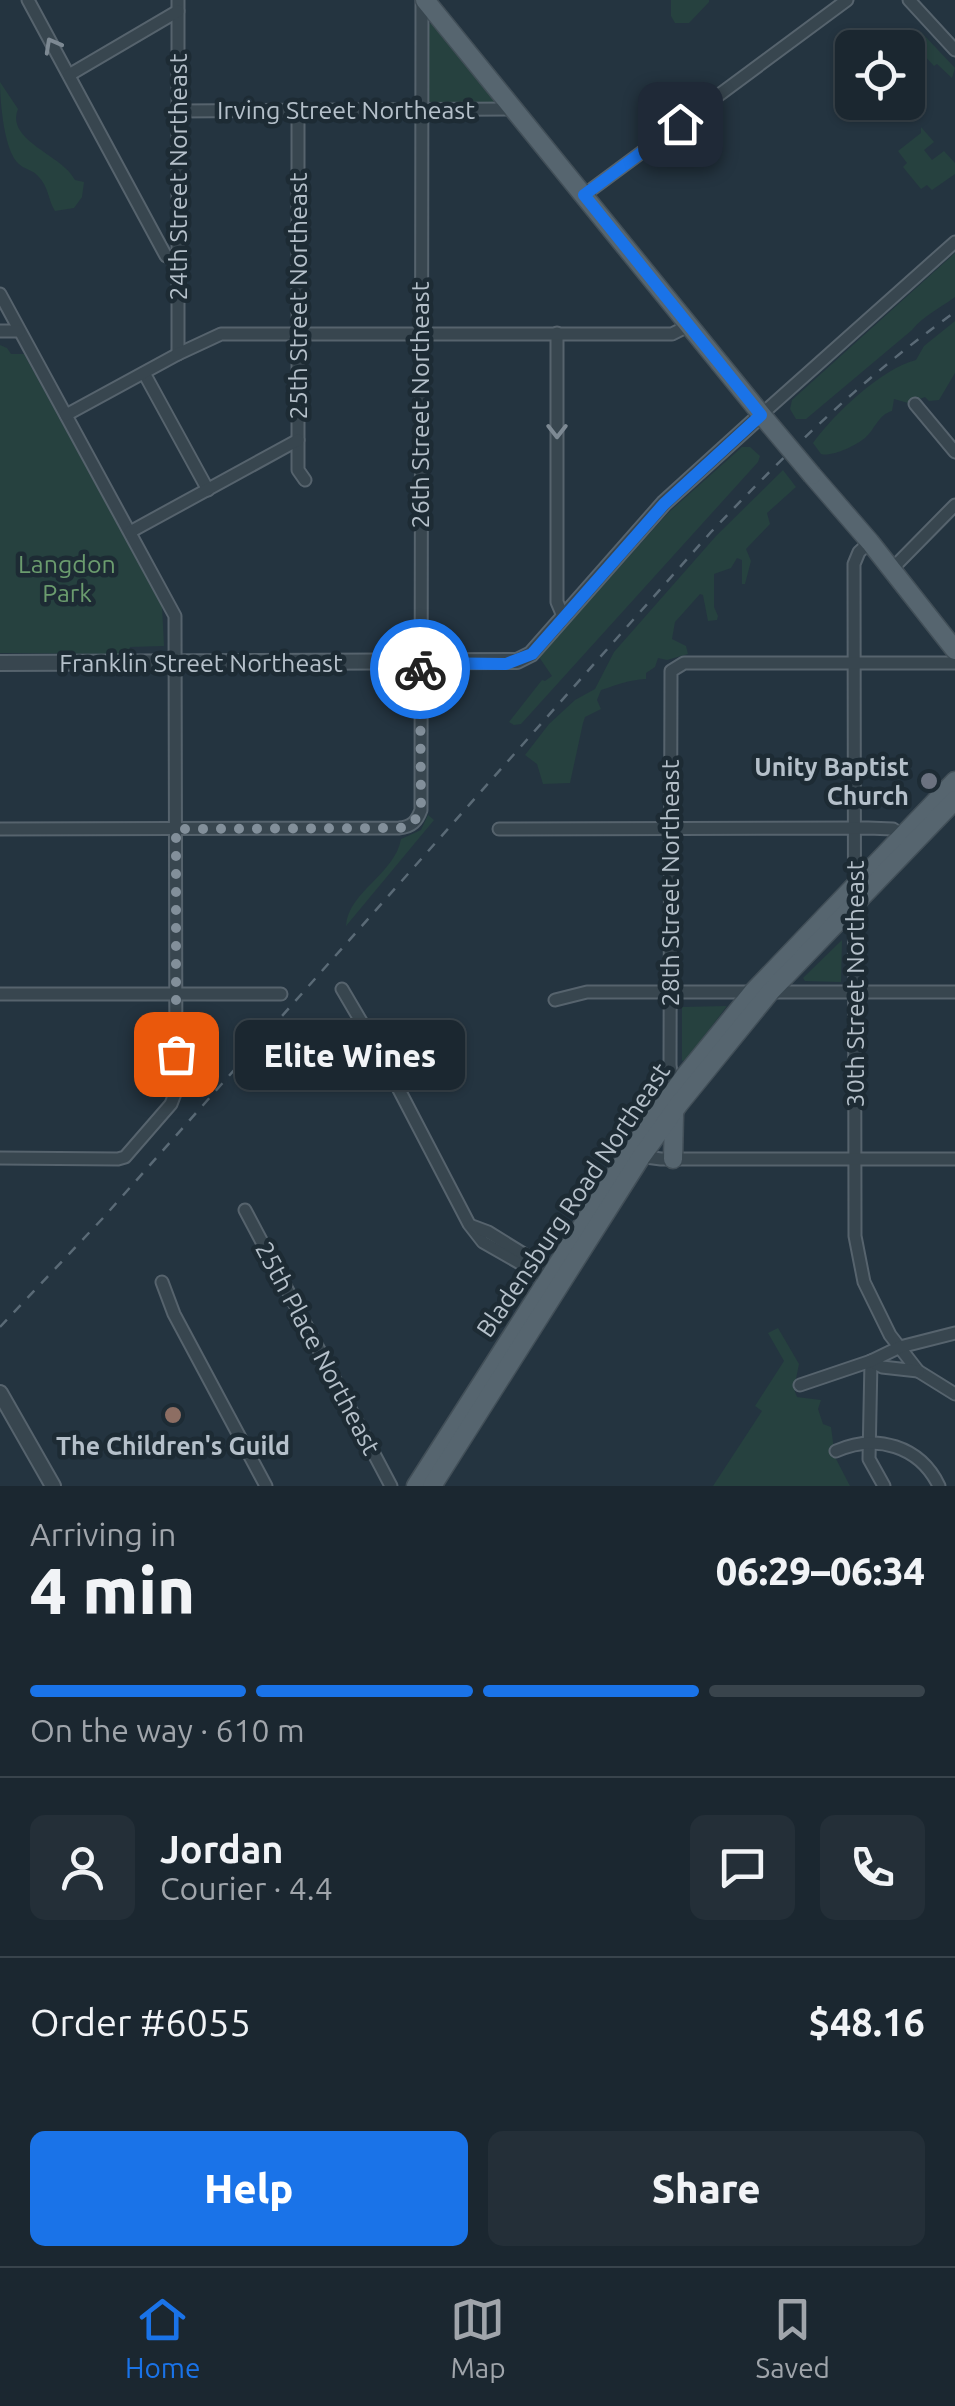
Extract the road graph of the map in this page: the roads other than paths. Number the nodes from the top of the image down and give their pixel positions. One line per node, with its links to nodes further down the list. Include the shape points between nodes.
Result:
1 (28, 0): 7 (street, one-way to 1)
2 (423, 0): 8 (main road); 10 (street, 26th Street Northeast)
3 (847, 0): 12 (street)
4 (909, 0): 6 (street)
5 (178, 6): 7 (street); 11 (street, 24th Street Northeast)
6 (955, 50)
7 (69, 76): 14 (street, via 166,256)
8 (514, 109): 10 (street, Irving Street Northeast); 12 (main road)
9 (298, 110): 10 (street, Irving Street Northeast); 11 (street, Irving Street Northeast); 21 (street, 25th Street Northeast)
10 (419, 110): 19 (street, 26th Street Northeast)
11 (178, 111): 14 (street, 24th Street Northeast)
12 (584, 195): 16 (main road)
13 (955, 242): 26 (street)
14 (178, 259): 22 (street, 24th Street Northeast)
15 (0, 294): 18 (street)
16 (690, 325): 20 (street, via 672,334); 26 (main road)
17 (0, 331): 18 (street)
18 (19, 331): 25 (street)
19 (420, 333): 20 (street); 21 (street); 39 (street, 26th Street Northeast)
20 (557, 333): 35 (street, one-way to 35, via 557,602)
21 (298, 334): 22 (street, via 221,334); 27 (street, 25th Street Northeast)
22 (178, 354): 23 (street)
23 (144, 372): 25 (street); 30 (street)
24 (915, 404): 28 (street)
25 (66, 416): 32 (street)
26 (763, 417): 33 (main road, bridge); 35 (street, Franklin Street Northeast, via 664,504)
27 (298, 440): 29 (street, 25th Street Northeast, via 298,470); 30 (street)
28 (955, 452)
29 (306, 480)
30 (208, 490): 32 (street)
31 (955, 505): 34 (street)
32 (130, 532): 38 (street, via 175,616)
33 (870, 542): 34 (main road); 40 (street, 30th Street Northeast, via 854,564)
34 (892, 568): 36 (main road)
35 (563, 616): 39 (street, Franklin Street Northeast, via 517,662)
36 (955, 650)
37 (0, 663): 38 (street, Franklin Street Northeast)
38 (176, 663): 39 (street, Franklin Street Northeast); 47 (street)
39 (420, 663): 47 (street, 26th Street Northeast, via 416,821 403,828)
40 (854, 664): 41 (street); 44 (street, 28th Street Northeast, via 677,666 670,678); 45 (street, 30th Street Northeast)
41 (955, 664)
42 (955, 781): 49 (main road, Bladensburg Road Northeast)
43 (955, 800): 50 (main road, Bladensburg Road Northeast)
44 (670, 828): 45 (street); 48 (street); 52 (street, 28th Street Northeast)
45 (854, 828): 49 (street, via 894,829); 50 (street, 30th Street Northeast)
46 (0, 829): 47 (street)
47 (176, 829): 57 (street)
48 (499, 829)
49 (904, 836): 50 (main road, Bladensburg Road Northeast)
50 (856, 895): 53 (main road, Bladensburg Road Northeast); 54 (street, 30th Street Northeast)
51 (342, 989): 67 (street, via 468,1224)
52 (670, 992): 53 (street); 59 (street, via 587,992); 60 (street, 28th Street Northeast, via 670,1070)
53 (761, 992): 54 (street); 60 (main road, Bladensburg Road Northeast)
54 (854, 992): 55 (street); 64 (street, 30th Street Northeast)
55 (955, 992)
56 (0, 994): 57 (street)
57 (176, 994): 58 (street); 62 (street, via 175,1096 134,1148 118,1159)
58 (281, 994)
59 (555, 1000)
60 (678, 1099): 61 (main road, Bladensburg Road Northeast); 63 (main road)
61 (635, 1154): 63 (street); 67 (main road, Bladensburg Road Northeast)
62 (0, 1158)
63 (673, 1158): 64 (street)
64 (854, 1159): 65 (street); 70 (street, 30th Street Northeast, via 861,1274)
65 (955, 1159)
66 (245, 1210): 81 (street, 25th Place Northeast)
67 (556, 1279): 74 (main road, Bladensburg Road Northeast)
68 (162, 1282): 80 (street)
69 (955, 1334): 70 (street)
70 (900, 1347): 71 (street); 72 (street, 30th Street Northeast)
71 (871, 1362): 72 (street); 73 (street); 77 (street)
72 (918, 1371): 76 (street, 30th Street Northeast)
73 (800, 1385)
74 (487, 1388): 82 (main road, Bladensburg Road Northeast); 83 (main road, Bladensburg Road Northeast)
75 (0, 1393): 79 (street)
76 (955, 1394)
77 (871, 1443): 78 (street); 84 (street, via 869,1459); 85 (street, via 906,1450)
78 (836, 1451)
79 (54, 1486)
80 (266, 1486)
81 (391, 1486)
82 (416, 1486)
83 (432, 1486)
84 (884, 1486)
85 (940, 1486)

